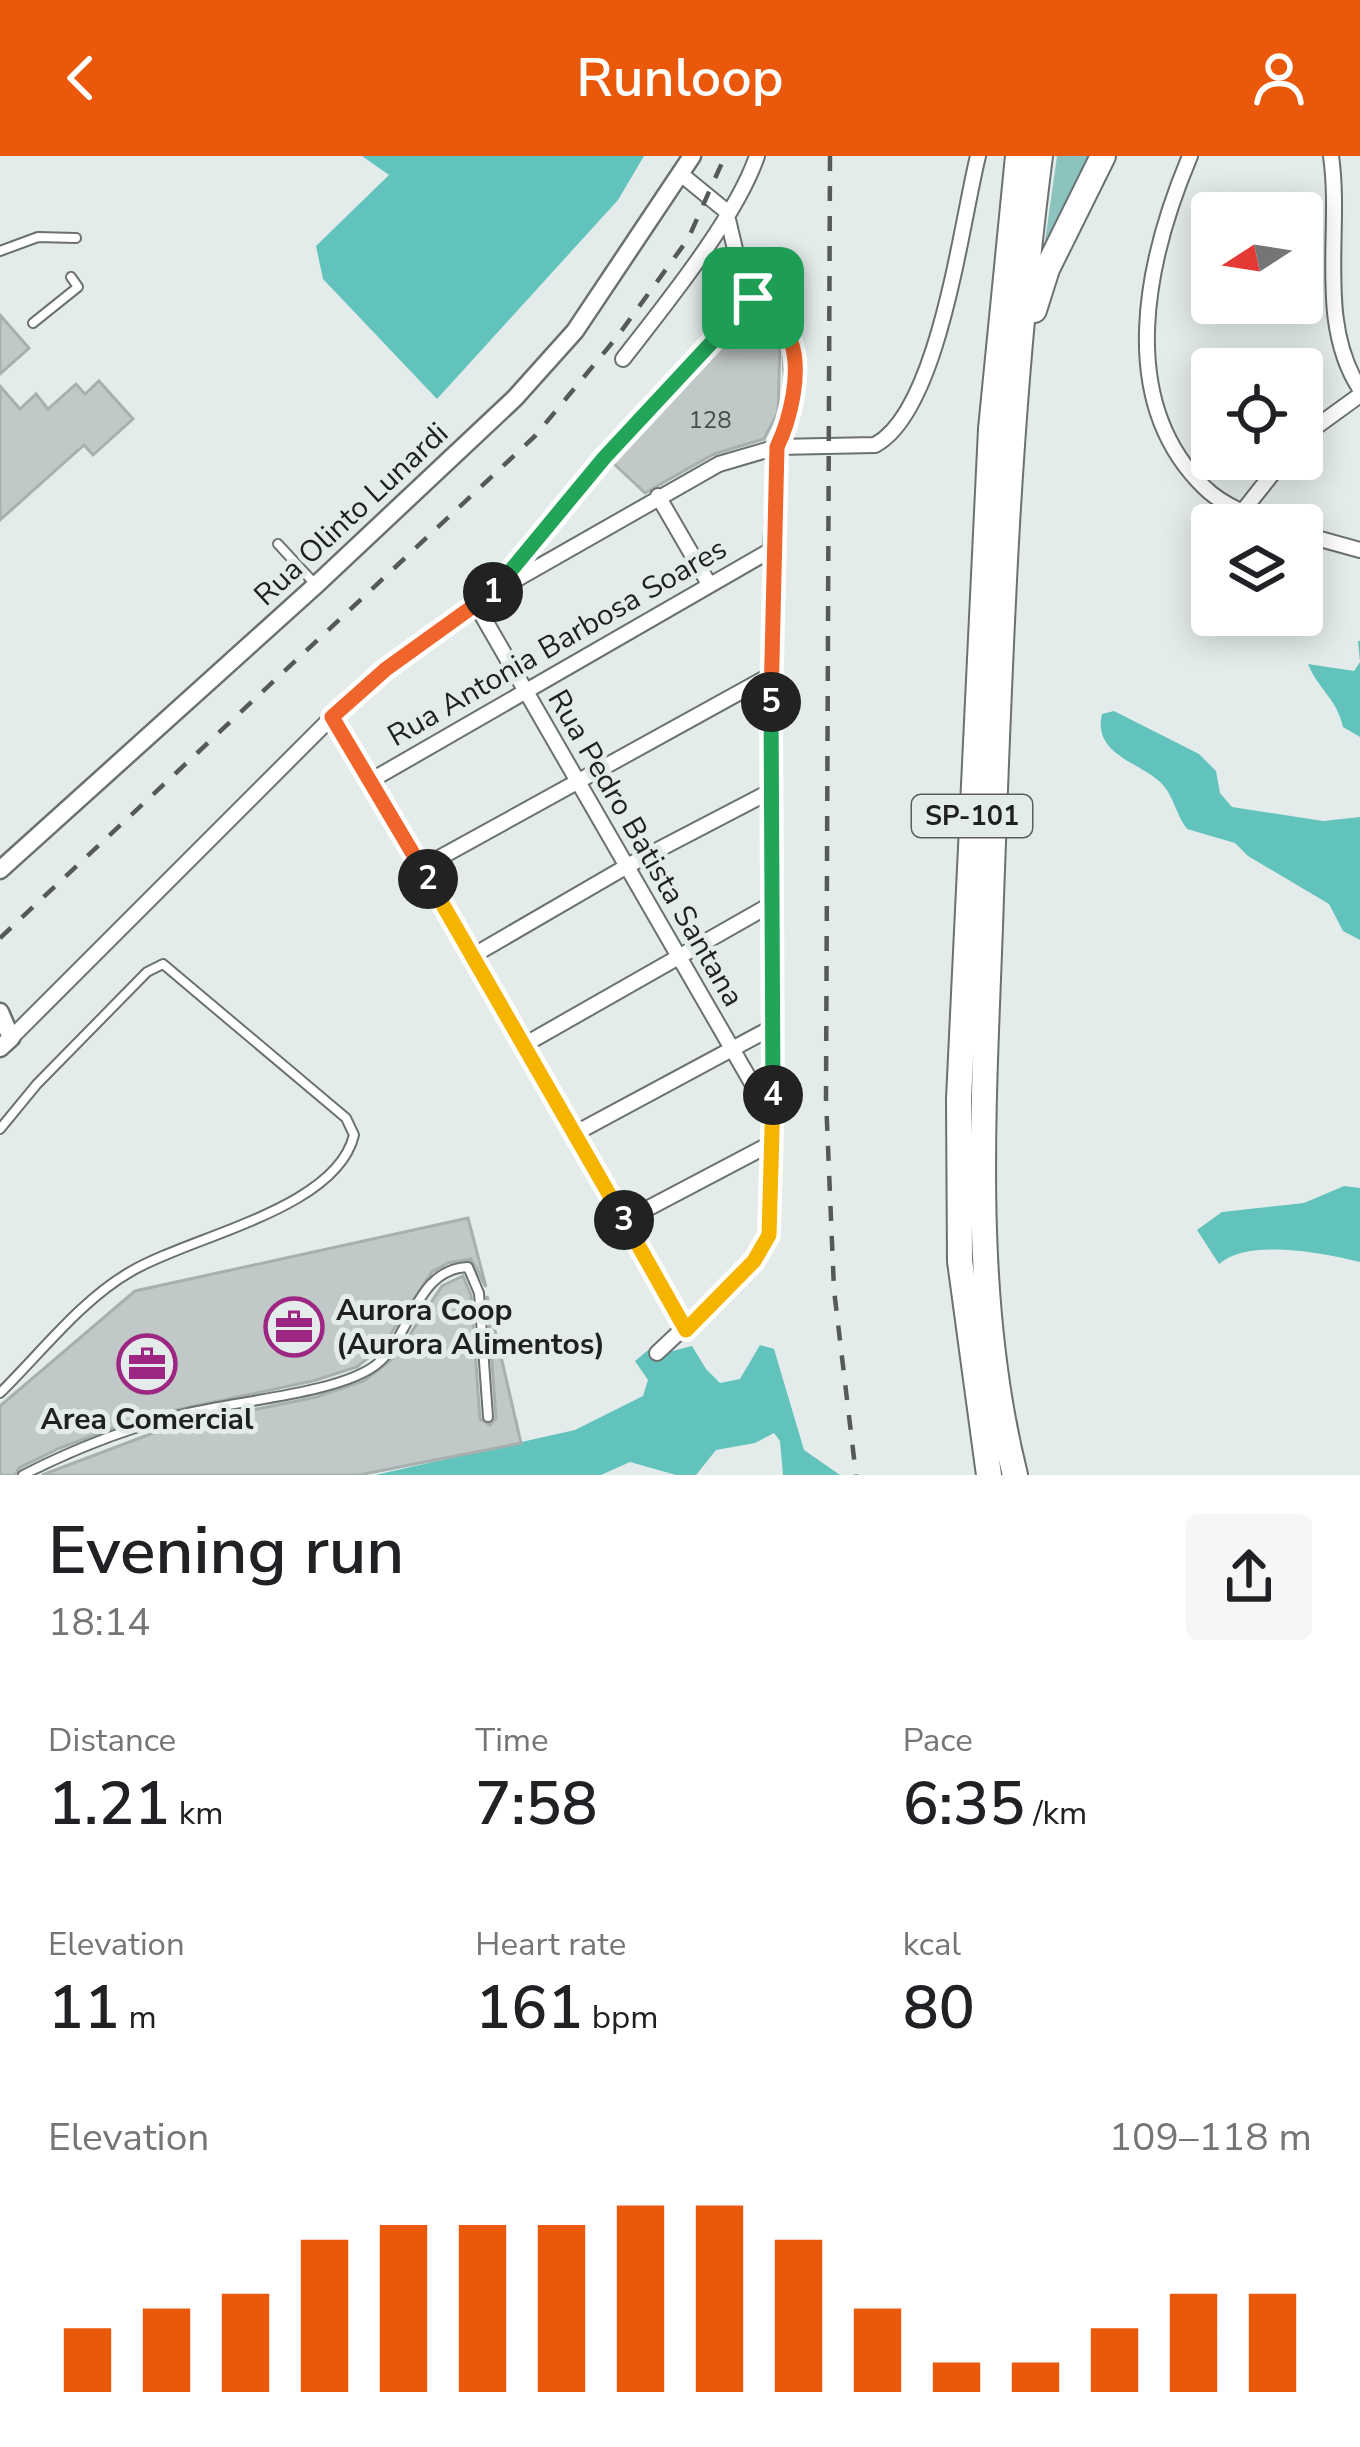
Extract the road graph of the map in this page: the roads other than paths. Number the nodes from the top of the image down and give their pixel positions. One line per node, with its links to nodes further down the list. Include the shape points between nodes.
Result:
1 (692, 156): 9 (street, Rua Olinto Lunardi)
2 (757, 156): 10 (street)
3 (978, 156): 20 (street, via 947,308 901,421 874,445)
4 (1018, 156): 61 (highway, SP-101, via 991,429 959,1099 960,1261)
5 (1040, 156): 17 (highway, SP-101)
6 (1103, 156): 17 (highway, via 1047,269)
7 (1190, 156): 23 (street, via 1161,229 1144,354 1175,451 1204,488)
8 (1331, 156): 18 (street, via 1335,309 1343,364)
9 (682, 175): 10 (street); 30 (street, Rua Olinto Lunardi, via 575,331)
10 (726, 211): 14 (street); 16 (street)
11 (76, 238): 12 (lane, via 38,237)
12 (0, 251)
13 (71, 277): 15 (lane, via 78,287)
14 (753, 298): 20 (street, via 791,340 788,424); 31 (lane, via 604,458)
15 (33, 323)
16 (623, 358)
17 (1020, 358): 62 (highway, SP-101, via 984,1106 990,1326)
18 (1360, 392): 19 (street)
19 (1323, 421)
20 (777, 447): 22 (street, via 719,464); 27 (street)
21 (1267, 480): 24 (street)
22 (658, 496): 29 (street); 31 (street)
23 (1229, 504)
24 (1248, 504)
25 (1323, 540): 28 (street)
26 (278, 544): 30 (lane)
27 (772, 550): 29 (street, Rua Antonia Barbosa Soares); 33 (street)
28 (1360, 550)
29 (709, 584): 34 (street, Rua Antonia Barbosa Soares)
30 (316, 585): 41 (street, Rua Olinto Lunardi)
31 (498, 589): 32 (street)
32 (475, 603): 34 (street, Rua Pedro Batista Santana); 35 (street)
33 (771, 674): 36 (street); 38 (street)
34 (526, 695): 36 (street, Rua Pedro Batista Santana); 37 (street, Rua Antonia Barbosa Soares)
35 (332, 717): 37 (street); 45 (street)
36 (578, 780): 39 (street, Rua Pedro Batista Santana); 40 (street)
37 (370, 781): 40 (street)
38 (771, 791): 39 (street); 42 (street)
39 (629, 865): 43 (street); 44 (street, Rua Pedro Batista Santana)
40 (421, 868): 43 (street)
41 (0, 870)
42 (770, 905): 44 (street); 47 (street)
43 (474, 956): 49 (street)
44 (678, 956): 49 (street); 50 (street, Rua Pedro Batista Santana)
45 (34, 1015): 46 (street); 48 (street)
46 (1, 1018): 48 (street)
47 (773, 1027): 50 (street); 51 (street)
48 (6, 1043)
49 (524, 1045): 53 (street)
50 (730, 1047): 51 (street, Rua Pedro Batista Santana); 53 (street)
51 (773, 1120): 54 (street)
52 (0, 1129): 58 (lane, via 163,964 346,1118 355,1135 350,1154 296,1198 129,1272)
53 (574, 1134): 55 (street)
54 (772, 1143): 55 (street); 56 (street, via 769,1235)
55 (624, 1221): 56 (street)
56 (686, 1330): 57 (street)
57 (657, 1354)
58 (0, 1393)
59 (488, 1418): 60 (lane, via 479,1293 468,1267 451,1268 430,1282 377,1364 345,1381 112,1434)
60 (23, 1475)
61 (989, 1475)
62 (1015, 1475)

